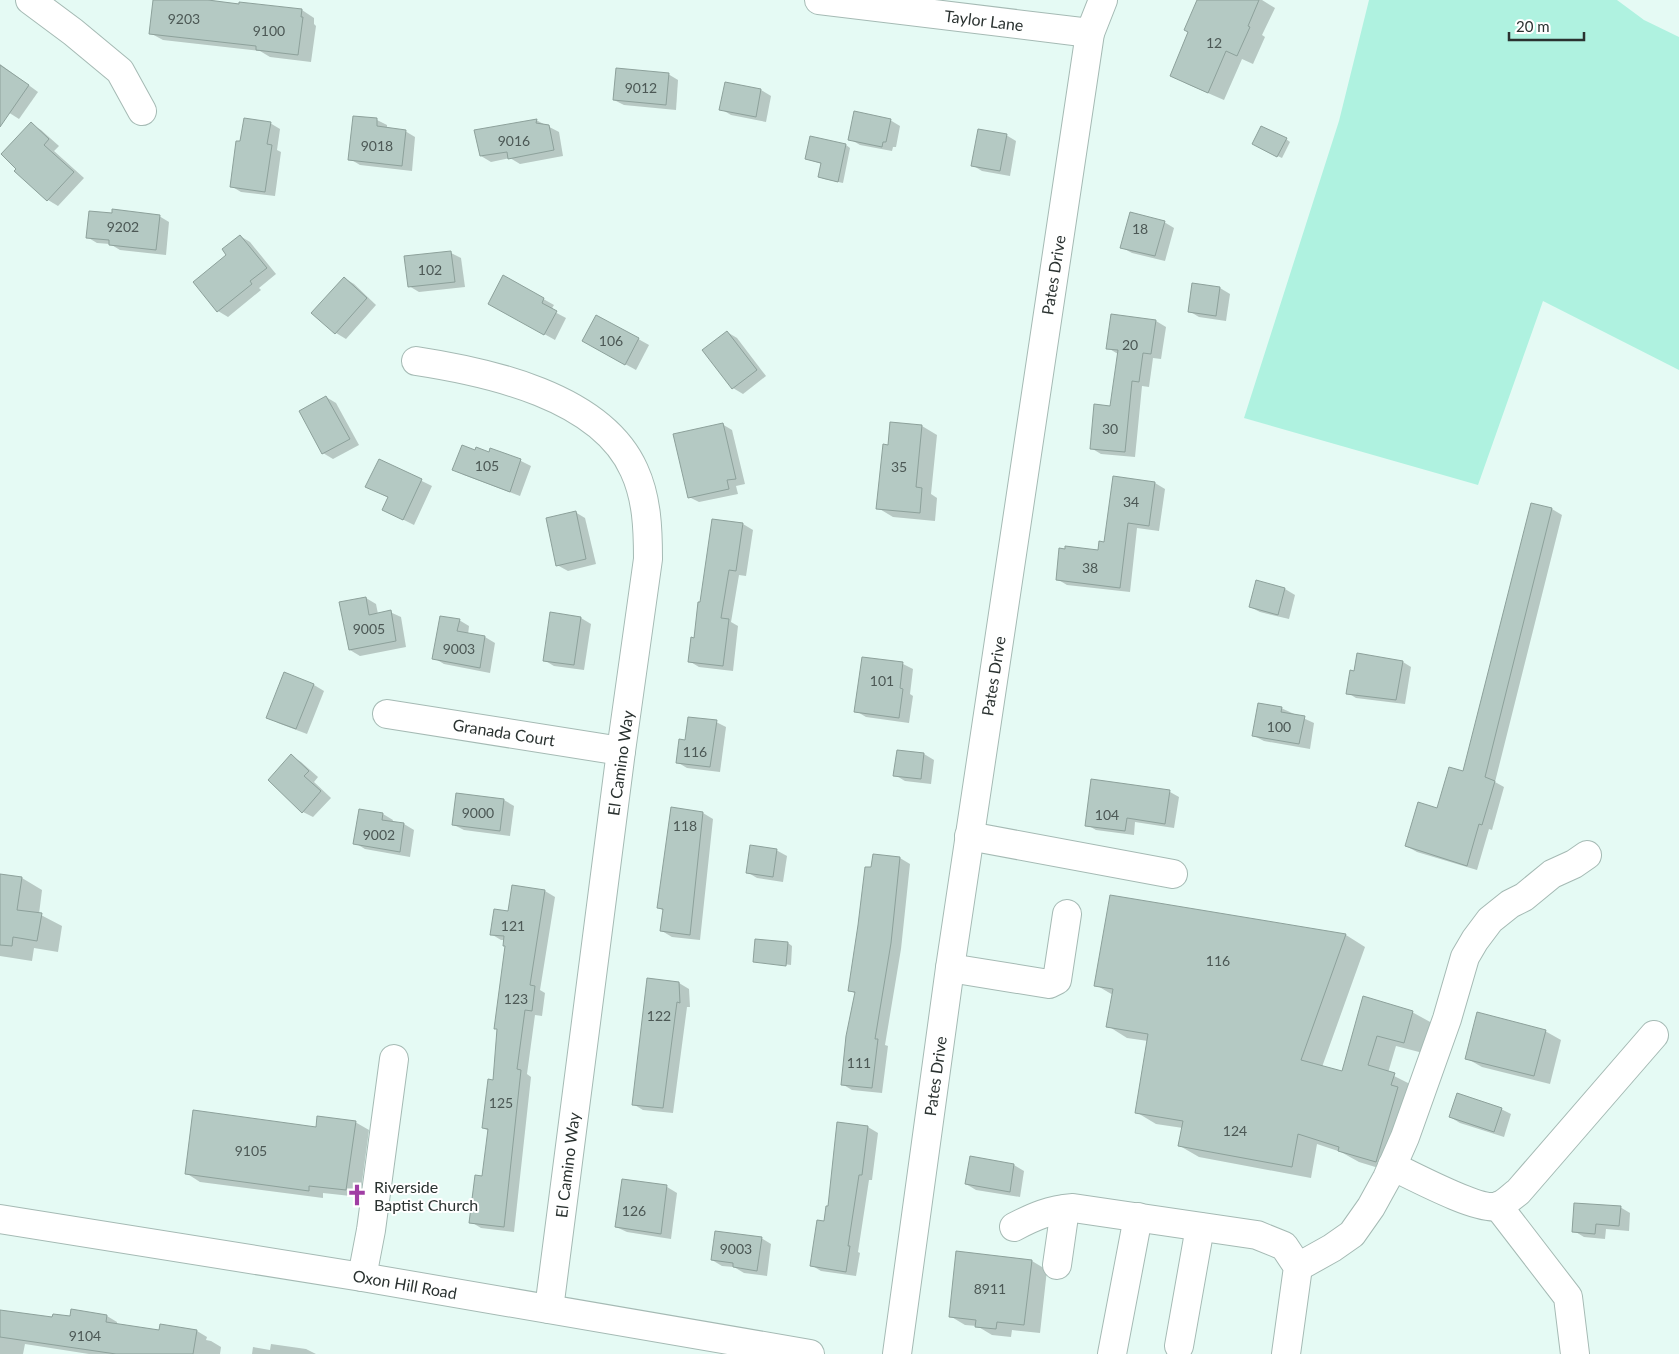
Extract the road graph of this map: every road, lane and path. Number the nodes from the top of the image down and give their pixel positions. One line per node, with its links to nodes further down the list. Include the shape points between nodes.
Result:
1 (30, 0): 5 (street, via 120,71)
2 (819, 0): 4 (street, Taylor Lane)
3 (1103, 0): 4 (street, Pates Drive)
4 (1090, 33): 9 (street, Pates Drive)
5 (142, 111)
6 (416, 361): 8 (street, El Camino Way, via 500,378 546,394 588,416 608,433 634,469 644,500 648,560)
7 (387, 714): 8 (street, Granada Court)
8 (621, 751): 26 (street, El Camino Way)
9 (969, 836): 11 (street); 13 (street, Pates Drive)
10 (1587, 855): 16 (street, via 1552,874 1510,904 1490,920 1475,940 1465,957 1447,1019)
11 (1173, 874)
12 (1067, 914): 13 (street, via 1056,980 1049,984)
13 (950, 968): 29 (street, Pates Drive)
14 (1654, 1035): 17 (street, via 1518,1192)
15 (394, 1060): 25 (street)
16 (1392, 1166): 17 (street, via 1481,1205); 24 (street, via 1371,1207 1352,1234)
17 (1498, 1206): 32 (street, via 1568,1297)
18 (1065, 1209): 19 (street); 21 (street, via 1036,1215); 23 (street)
19 (1138, 1218): 22 (street); 30 (street)
20 (0, 1219): 25 (street, Oxon Hill Road)
21 (1014, 1227)
22 (1200, 1227): 24 (street, via 1257,1235 1284,1246); 27 (street)
23 (1057, 1265)
24 (1298, 1267): 31 (street)
25 (362, 1276): 26 (street, Oxon Hill Road)
26 (549, 1309): 28 (street, Oxon Hill Road)
27 (1179, 1346)
28 (810, 1354)
29 (896, 1354)
30 (1112, 1354)
31 (1286, 1354)
32 (1575, 1354)

